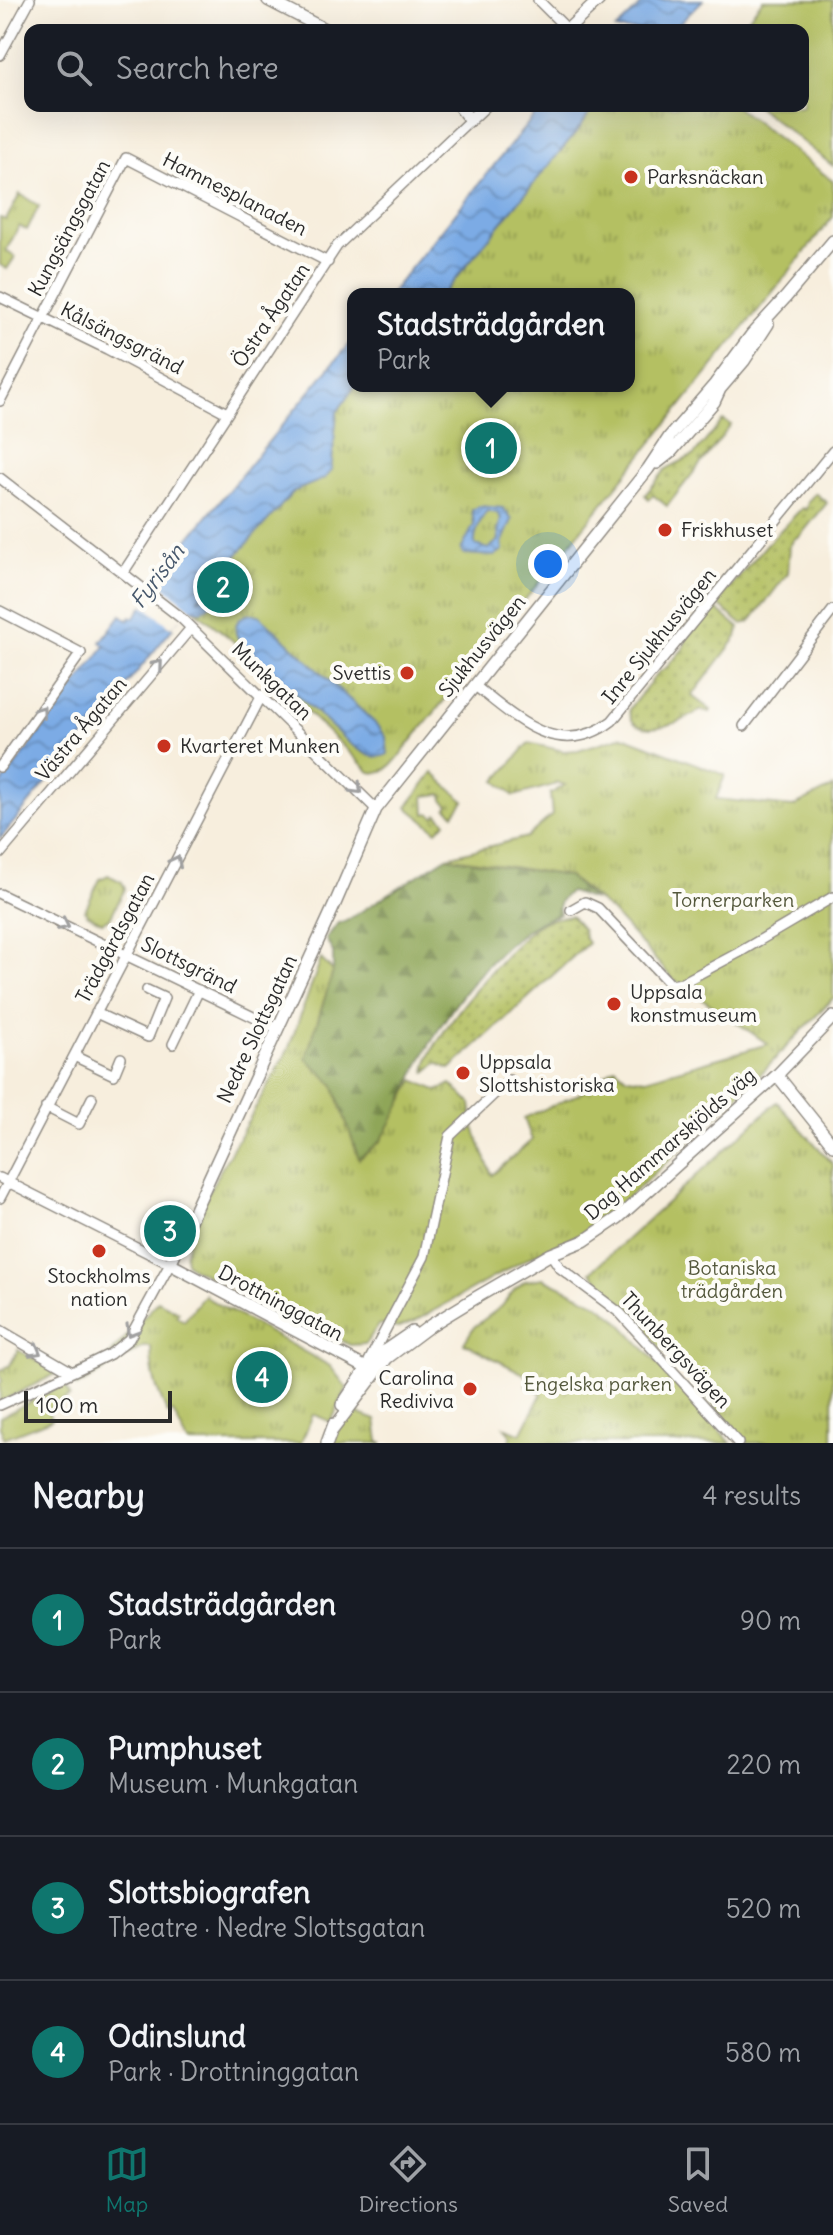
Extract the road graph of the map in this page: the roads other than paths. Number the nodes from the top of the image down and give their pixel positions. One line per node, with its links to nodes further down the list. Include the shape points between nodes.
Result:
1 (30, 0): 9 (street)
2 (268, 0): 5 (street); 6 (street)
3 (538, 0): 7 (street)
4 (599, 0): 8 (street)
5 (262, 12)
6 (314, 24)
7 (562, 24)
8 (574, 24)
9 (0, 55)
10 (464, 112): 12 (street)
11 (479, 112): 12 (street, Östra Ågatan)
12 (470, 120): 15 (street, Östra Ågatan, via 350,233)
13 (126, 158): 15 (street, Hamnesplanaden); 17 (street, Kungsängsgatan)
14 (833, 241): 26 (street, Sjukhusvägen, via 752,334)
15 (328, 262): 19 (street, Östra Ågatan)
16 (0, 297): 17 (street, Kålsängsgränd)
17 (43, 318): 18 (street, Kungsängsgatan); 19 (street, Kålsängsgränd)
18 (0, 401)
19 (227, 413): 22 (street, Östra Ågatan)
20 (833, 451): 26 (street, Inre Sjukhusvägen, via 601,729 568,739 541,733)
21 (0, 478): 22 (street, Munkgatan)
22 (123, 573): 25 (street, Munkgatan)
23 (833, 610): 28 (street)
24 (0, 611): 29 (street, one-way to 24, via 81,653)
25 (191, 628): 27 (street, Munkgatan); 31 (street, Västra Ågatan, one-way to 25)
26 (474, 685): 30 (street, Sjukhusvägen)
27 (262, 695): 30 (street, Munkgatan, one-way to 30); 35 (street, Trädgårdsgatan, one-way to 27)
28 (744, 726)
29 (0, 767)
30 (376, 809): 40 (street, Nedre Slottsgatan)
31 (0, 854)
32 (0, 894): 35 (street, Slottsgränd, one-way to 35)
33 (833, 897): 34 (street, via 671,985 598,908 585,902)
34 (571, 910)
35 (127, 955): 37 (street, Slottsgränd); 38 (street, Trädgårdsgatan)
36 (147, 990): 38 (street, via 164,998 148,1037)
37 (199, 990): 40 (street, Slottsgränd); 41 (street)
38 (96, 1013): 42 (street, Trädgårdsgatan)
39 (833, 1017): 44 (street, Dag Hammarskjölds väg)
40 (276, 1028): 52 (street, Nedre Slottsgatan)
41 (173, 1044)
42 (74, 1056): 43 (street, via 114,1075); 47 (street, Trädgårdsgatan)
43 (121, 1058)
44 (777, 1075): 48 (street); 51 (street, Dag Hammarskjölds väg, via 618,1218 584,1241)
45 (509, 1080): 55 (street, via 450,1136 424,1257)
46 (92, 1098): 47 (street, via 79,1124)
47 (46, 1107): 49 (street, Trädgårdsgatan)
48 (833, 1145)
49 (4, 1180): 50 (street, Trädgårdsgatan); 52 (street, Drottninggatan)
50 (0, 1198)
51 (551, 1254): 53 (street, Dag Hammarskjölds väg); 61 (street, Thunbergsvägen, via 560,1268 620,1313)
52 (170, 1264): 57 (street, Drottninggatan); 58 (street, one-way to 58, via 129,1339)
53 (431, 1325): 56 (street, Dag Hammarskjölds väg); 57 (street, Dag Hammarskjölds väg)
54 (0, 1330): 58 (street, one-way to 58)
55 (383, 1334): 56 (street, via 384,1342); 57 (street)
56 (393, 1344): 57 (street, Dag Hammarskjölds väg)
57 (370, 1370): 60 (street, via 341,1407)
58 (72, 1372): 59 (street)
59 (0, 1405)
60 (329, 1437)
61 (738, 1443)

